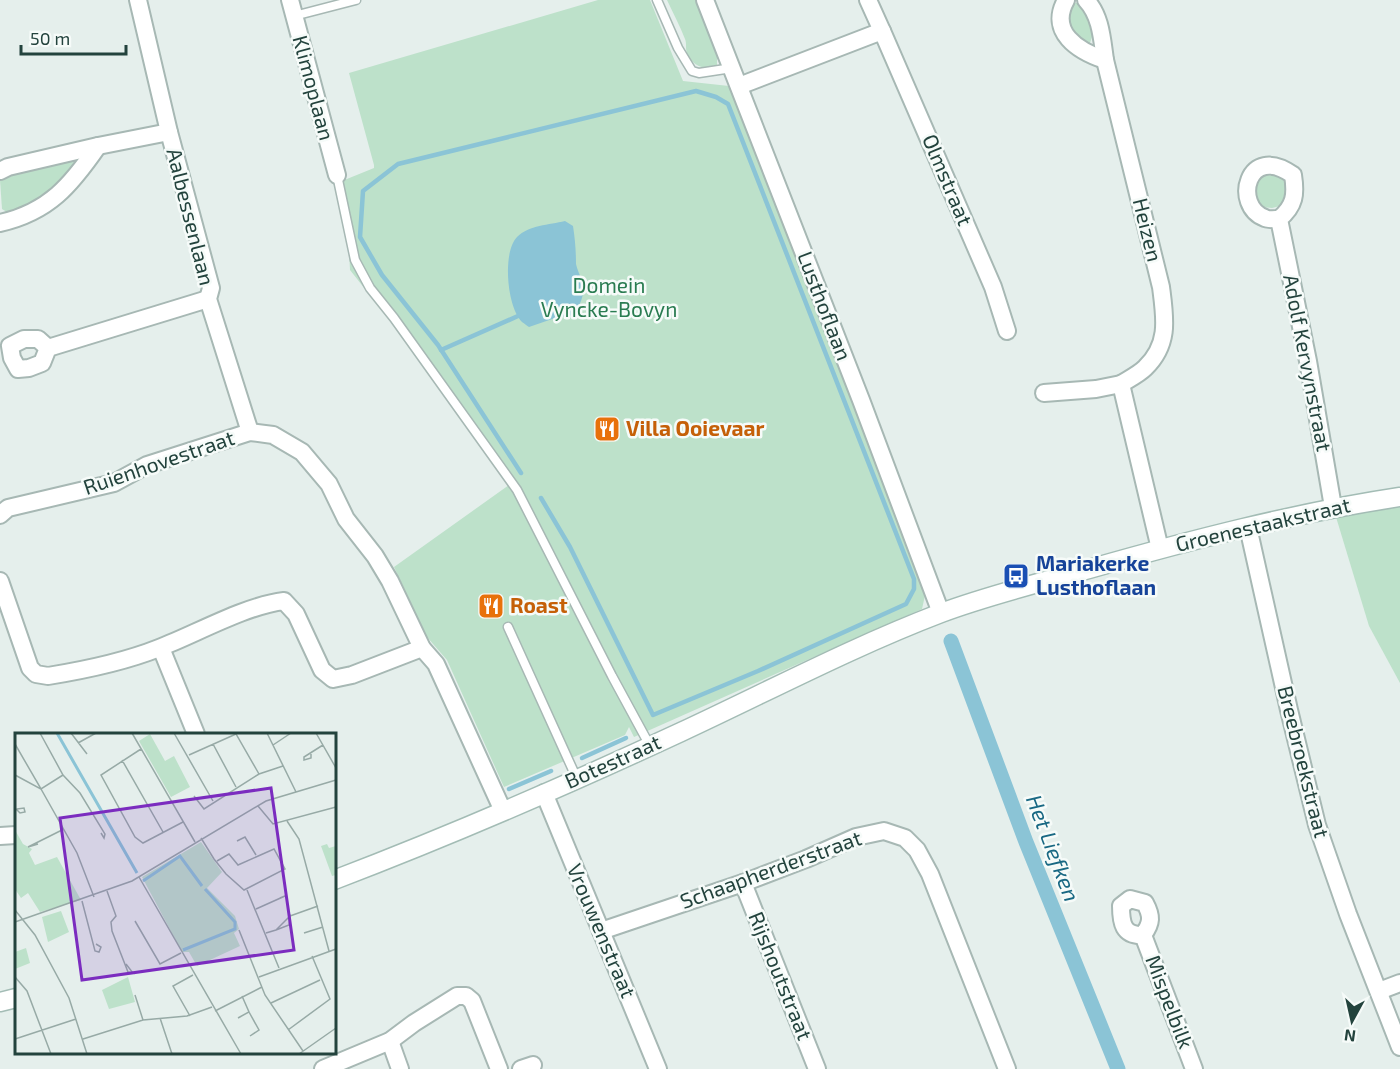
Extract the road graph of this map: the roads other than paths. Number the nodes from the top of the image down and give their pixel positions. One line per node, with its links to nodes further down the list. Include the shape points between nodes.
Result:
1 (138, 0): 13 (street, Aalbessenlaan)
2 (356, 0): 8 (lane)
3 (657, 0): 11 (lane, via 692,71 699,74)
4 (705, 0): 11 (street, Lusthoflaan)
5 (868, 0): 9 (street, Olmstraat)
6 (1065, 0): 10 (street, via 1060,10 1067,37 1076,47)
7 (1086, 0): 10 (street, Heizen, via 1094,9)
8 (292, 8): 16 (street, Klimoplaan)
9 (882, 31): 12 (street); 20 (street, Olmstraat, via 993,287)
10 (1105, 60): 22 (street, Heizen, via 1166,321 1160,350 1145,369)
11 (732, 68): 12 (street, Lusthoflaan)
12 (739, 86): 31 (street, Lusthoflaan)
13 (169, 132): 14 (street); 19 (street, Aalbessenlaan, via 211,288)
14 (98, 146): 15 (street); 18 (street, via 55,198 34,212)
15 (0, 171)
16 (337, 176): 37 (lane, via 356,260 370,288 517,490)
17 (1279, 219): 26 (street, Adolf Kervynstraat)
18 (0, 223)
19 (208, 300): 21 (street); 24 (street, Aalbessenlaan)
20 (1007, 330)
21 (48, 348)
22 (1121, 384): 23 (street, Heizen); 29 (street)
23 (1044, 393)
24 (250, 432): 27 (street, Ruienhovestraat, via 147,465 114,483 8,508); 35 (street, Ruienhovestraat, via 273,435 302,452 329,484 346,519 390,581)
25 (1400, 497): 26 (street, Groenestaakstraat)
26 (1333, 507): 28 (street, Groenestaakstraat)
27 (0, 515)
28 (1248, 526): 29 (street, Groenestaakstraat); 48 (street, Breebroekstraat, via 1317,825)
29 (1161, 549): 31 (street, Groenestaakstraat)
30 (0, 581): 34 (street, via 30,668 36,674 62,674)
31 (940, 613): 33 (street, Groenestaakstraat)
32 (508, 627): 38 (lane)
33 (887, 636): 37 (street, Botestraat)
34 (161, 648): 35 (street, via 272,602 284,601 296,614 322,670 333,679); 36 (street)
35 (422, 648): 40 (street, Ruienhovestraat, via 436,664)
36 (195, 733)
37 (651, 746): 38 (street, Botestraat)
38 (577, 779): 39 (street, Botestraat)
39 (544, 793): 40 (street, Botestraat); 45 (street, Vrouwenstraat)
40 (503, 811): 43 (street, Botestraat)
41 (15, 835): 42 (street)
42 (0, 836)
43 (336, 879)
44 (743, 883): 45 (street, Schaapherderstraat); 57 (street, Rijshoutstraat); 58 (street, Schaapherderstraat, via 856,837 884,831 905,838 917,850 930,874)
45 (601, 931): 56 (street, Vrouwenstraat)
46 (1143, 935): 59 (street, Mispelbilk)
47 (1400, 983): 48 (street)
48 (1379, 991): 52 (street, Breebroekstraat)
49 (15, 998): 50 (street)
50 (0, 1002)
51 (390, 1041): 53 (street); 54 (street); 55 (street, via 457,996 466,996 472,1001)
52 (1400, 1047)
53 (323, 1069)
54 (400, 1069)
55 (499, 1069)
56 (658, 1069)
57 (817, 1069)
58 (1007, 1069)
59 (1194, 1069)

